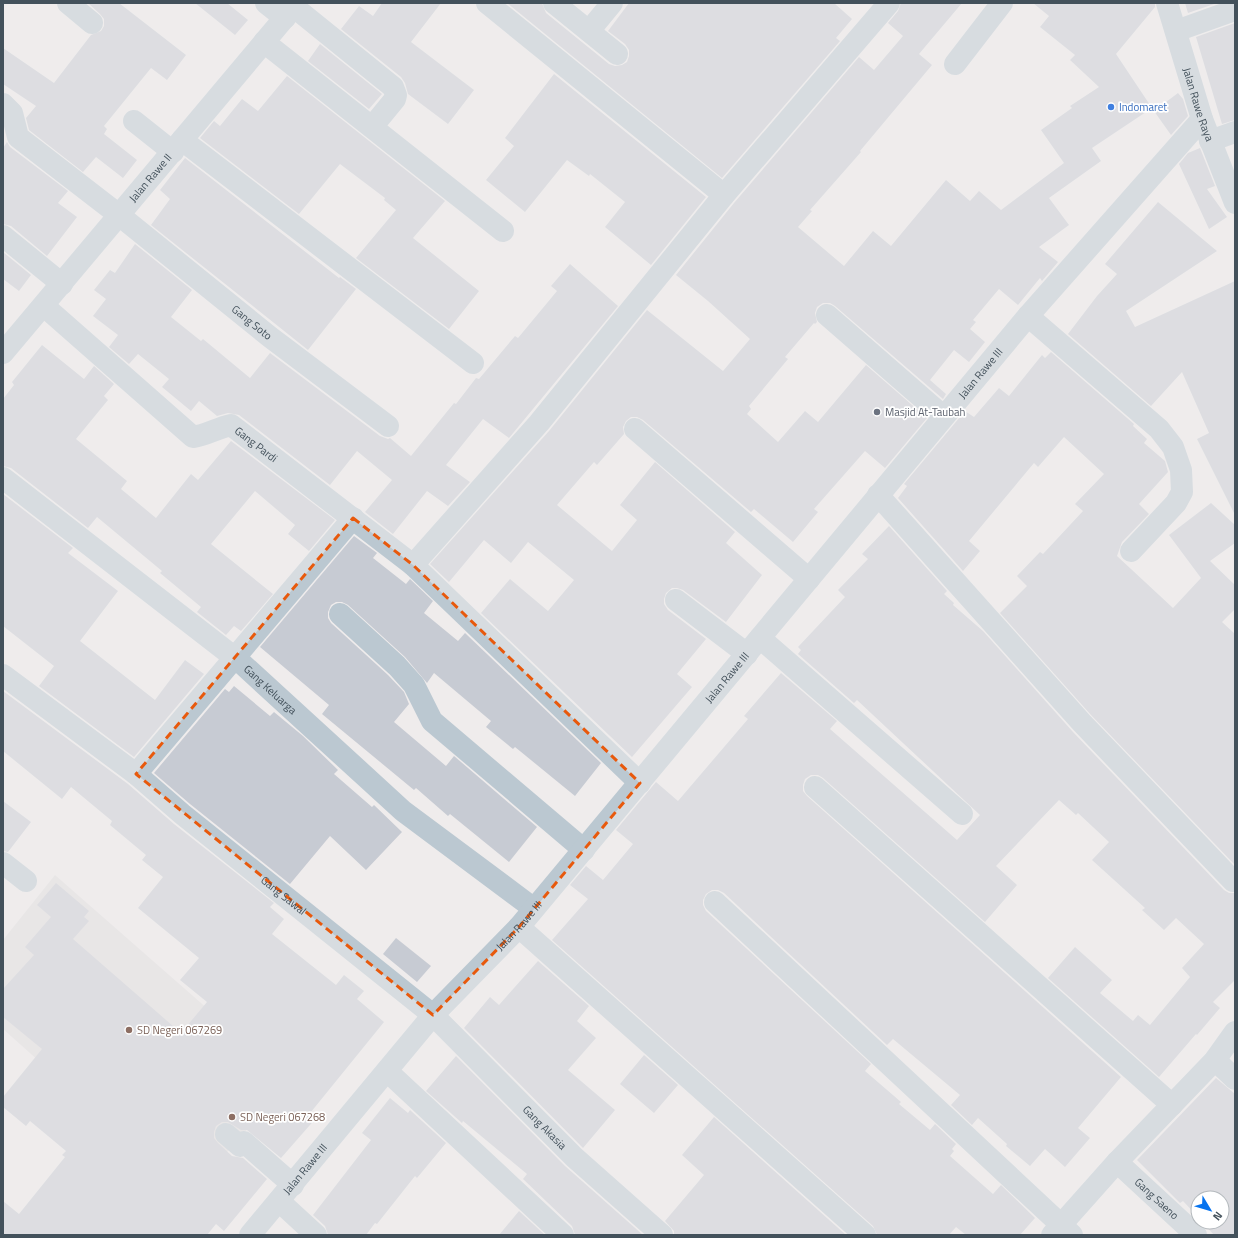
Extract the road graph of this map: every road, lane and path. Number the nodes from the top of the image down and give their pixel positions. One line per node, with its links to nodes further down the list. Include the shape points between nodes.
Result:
1 (68, 3): 11 (street)
2 (266, 3): 9 (street)
3 (487, 3): 24 (street)
4 (554, 3): 12 (street)
5 (612, 3): 12 (street)
6 (889, 3): 24 (street)
7 (1002, 3): 16 (street)
8 (1167, 3): 13 (street, Jalan Rawe Raya)
9 (292, 9): 14 (street, Jalan Rawe II); 20 (street, via 393,87 395,99)
10 (1235, 10): 13 (street)
11 (92, 23)
12 (589, 31): 15 (street)
13 (1176, 31): 18 (street, Jalan Rawe Raya)
14 (264, 42): 20 (street); 23 (street, Jalan Rawe II)
15 (617, 54)
16 (955, 64)
17 (3, 104): 26 (street, Gang Soto, via 12,112 18,137)
18 (1202, 119): 22 (street, Jalan Rawe Raya); 32 (street, Jalan Rawe III)
19 (134, 121): 23 (street)
20 (372, 127): 27 (street)
21 (1235, 132): 22 (street)
22 (1210, 141): 25 (street, Jalan Rawe Raya)
23 (178, 146): 26 (street, Jalan Rawe II); 34 (street)
24 (724, 194): 42 (street, via 539,423)
25 (1235, 203)
26 (119, 215): 29 (street, Jalan Rawe II); 36 (street, Gang Soto, via 270,337)
27 (503, 231)
28 (3, 236): 29 (street)
29 (62, 284): 30 (street, Jalan Rawe II)
30 (44, 306): 33 (street, Jalan Rawe II); 40 (street, Gang Pardi, via 193,437 203,436 231,425)
31 (827, 315): 35 (street)
32 (1028, 316): 35 (street, Jalan Rawe III); 41 (street, via 1159,429 1173,447 1181,470 1182,492 1176,503)
33 (5, 347)
34 (473, 363)
35 (943, 416): 39 (street, Jalan Rawe III)
36 (388, 426)
37 (635, 429): 43 (street)
38 (3, 478): 47 (street, Gang Keluarga)
39 (878, 494): 43 (street, Jalan Rawe III); 56 (street, via 1082,723)
40 (354, 518): 42 (street, Gang Pardi); 47 (street)
41 (1131, 551)
42 (413, 565): 50 (street, Gang Pardi)
43 (809, 579): 46 (street, Jalan Rawe III)
44 (676, 600): 46 (street)
45 (340, 614): 53 (street, via 414,685 432,721)
46 (753, 646): 50 (street, Jalan Rawe III); 52 (street)
47 (236, 658): 49 (street); 58 (street, Gang Keluarga, via 403,811)
48 (3, 675): 49 (street, Gang Sawal)
49 (136, 774): 60 (street, Gang Sawal, via 182,814)
50 (640, 783): 53 (street, Jalan Rawe III)
51 (815, 787): 65 (street)
52 (962, 814)
53 (584, 850): 58 (street, Jalan Rawe III)
54 (3, 863): 55 (street)
55 (26, 881)
56 (1233, 881)
57 (715, 902): 69 (street)
58 (534, 908): 59 (street, Jalan Rawe III)
59 (519, 927): 60 (street, Jalan Rawe III); 74 (street)
60 (433, 1014): 63 (street, Jalan Rawe III); 73 (street, Gang Akasia, via 574,1157)
61 (1235, 1032): 62 (street)
62 (1215, 1060): 64 (street); 65 (street)
63 (387, 1072): 68 (street, Jalan Rawe III); 72 (street)
64 (1235, 1079)
65 (1172, 1105): 67 (street)
66 (226, 1134): 68 (street, via 240,1146 244,1142)
67 (1117, 1162): 69 (street); 75 (street, Gang Saeno)
68 (286, 1193): 70 (street, Jalan Rawe III); 71 (street)
69 (1062, 1232)
70 (250, 1235)
71 (316, 1235)
72 (563, 1235)
73 (662, 1235)
74 (865, 1235)
75 (1196, 1235)

